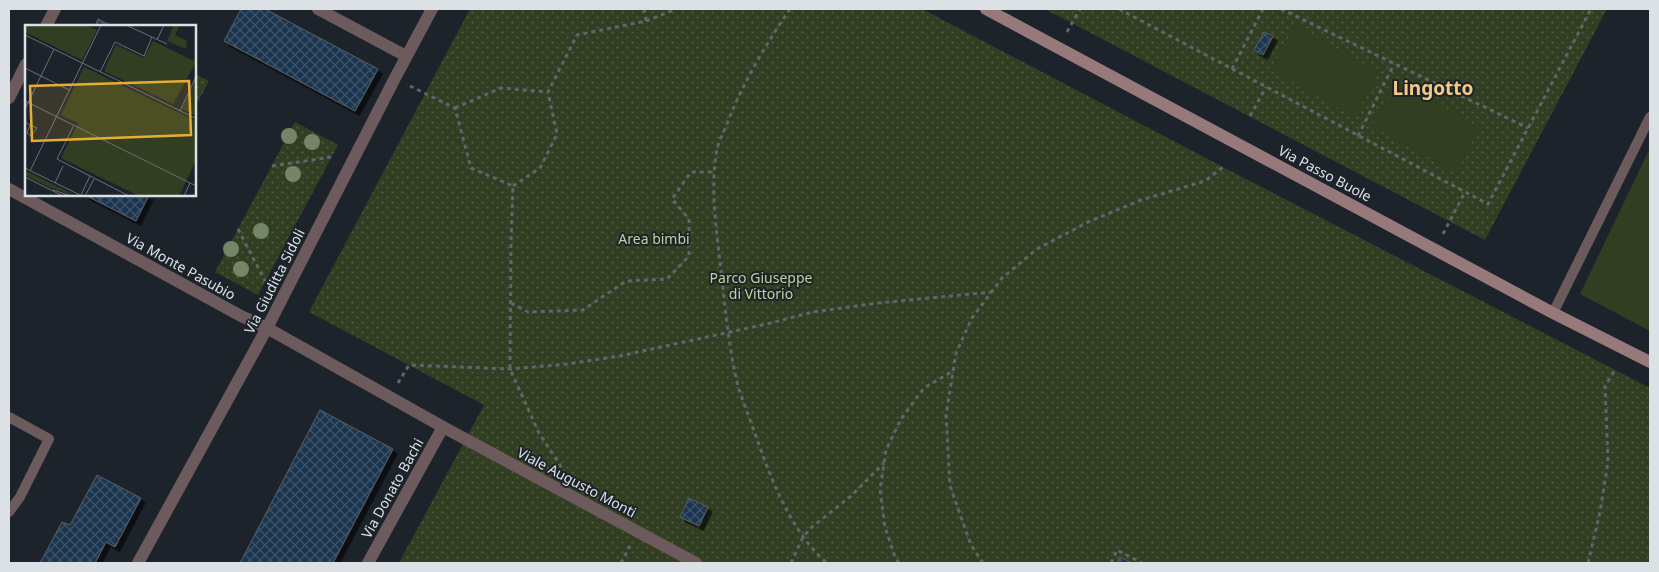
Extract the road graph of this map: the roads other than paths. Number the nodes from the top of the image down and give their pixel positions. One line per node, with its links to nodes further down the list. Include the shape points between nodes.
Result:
1 (55, 9): 5 (street)
2 (318, 9): 6 (street)
3 (432, 9): 6 (street, Via Giuditta Sidoli)
4 (986, 9): 11 (street, Via Passo Buole)
5 (47, 25)
6 (406, 56): 12 (street, Via Giuditta Sidoli)
7 (25, 66): 8 (street)
8 (9, 98)
9 (1650, 117): 11 (lane)
10 (9, 189): 12 (street, Via Monte Pasubio)
11 (1553, 313): 13 (street, Via Passo Buole)
12 (267, 328): 15 (street, Via Monte Pasubio); 17 (street, Via Giuditta Sidoli)
13 (1650, 362)
14 (9, 417): 16 (lane, via 49,439)
15 (443, 427): 18 (street, Via Donato Bachi); 19 (street, Viale Augusto Monti)
16 (9, 512)
17 (138, 563)
18 (368, 563)
19 (696, 563)

